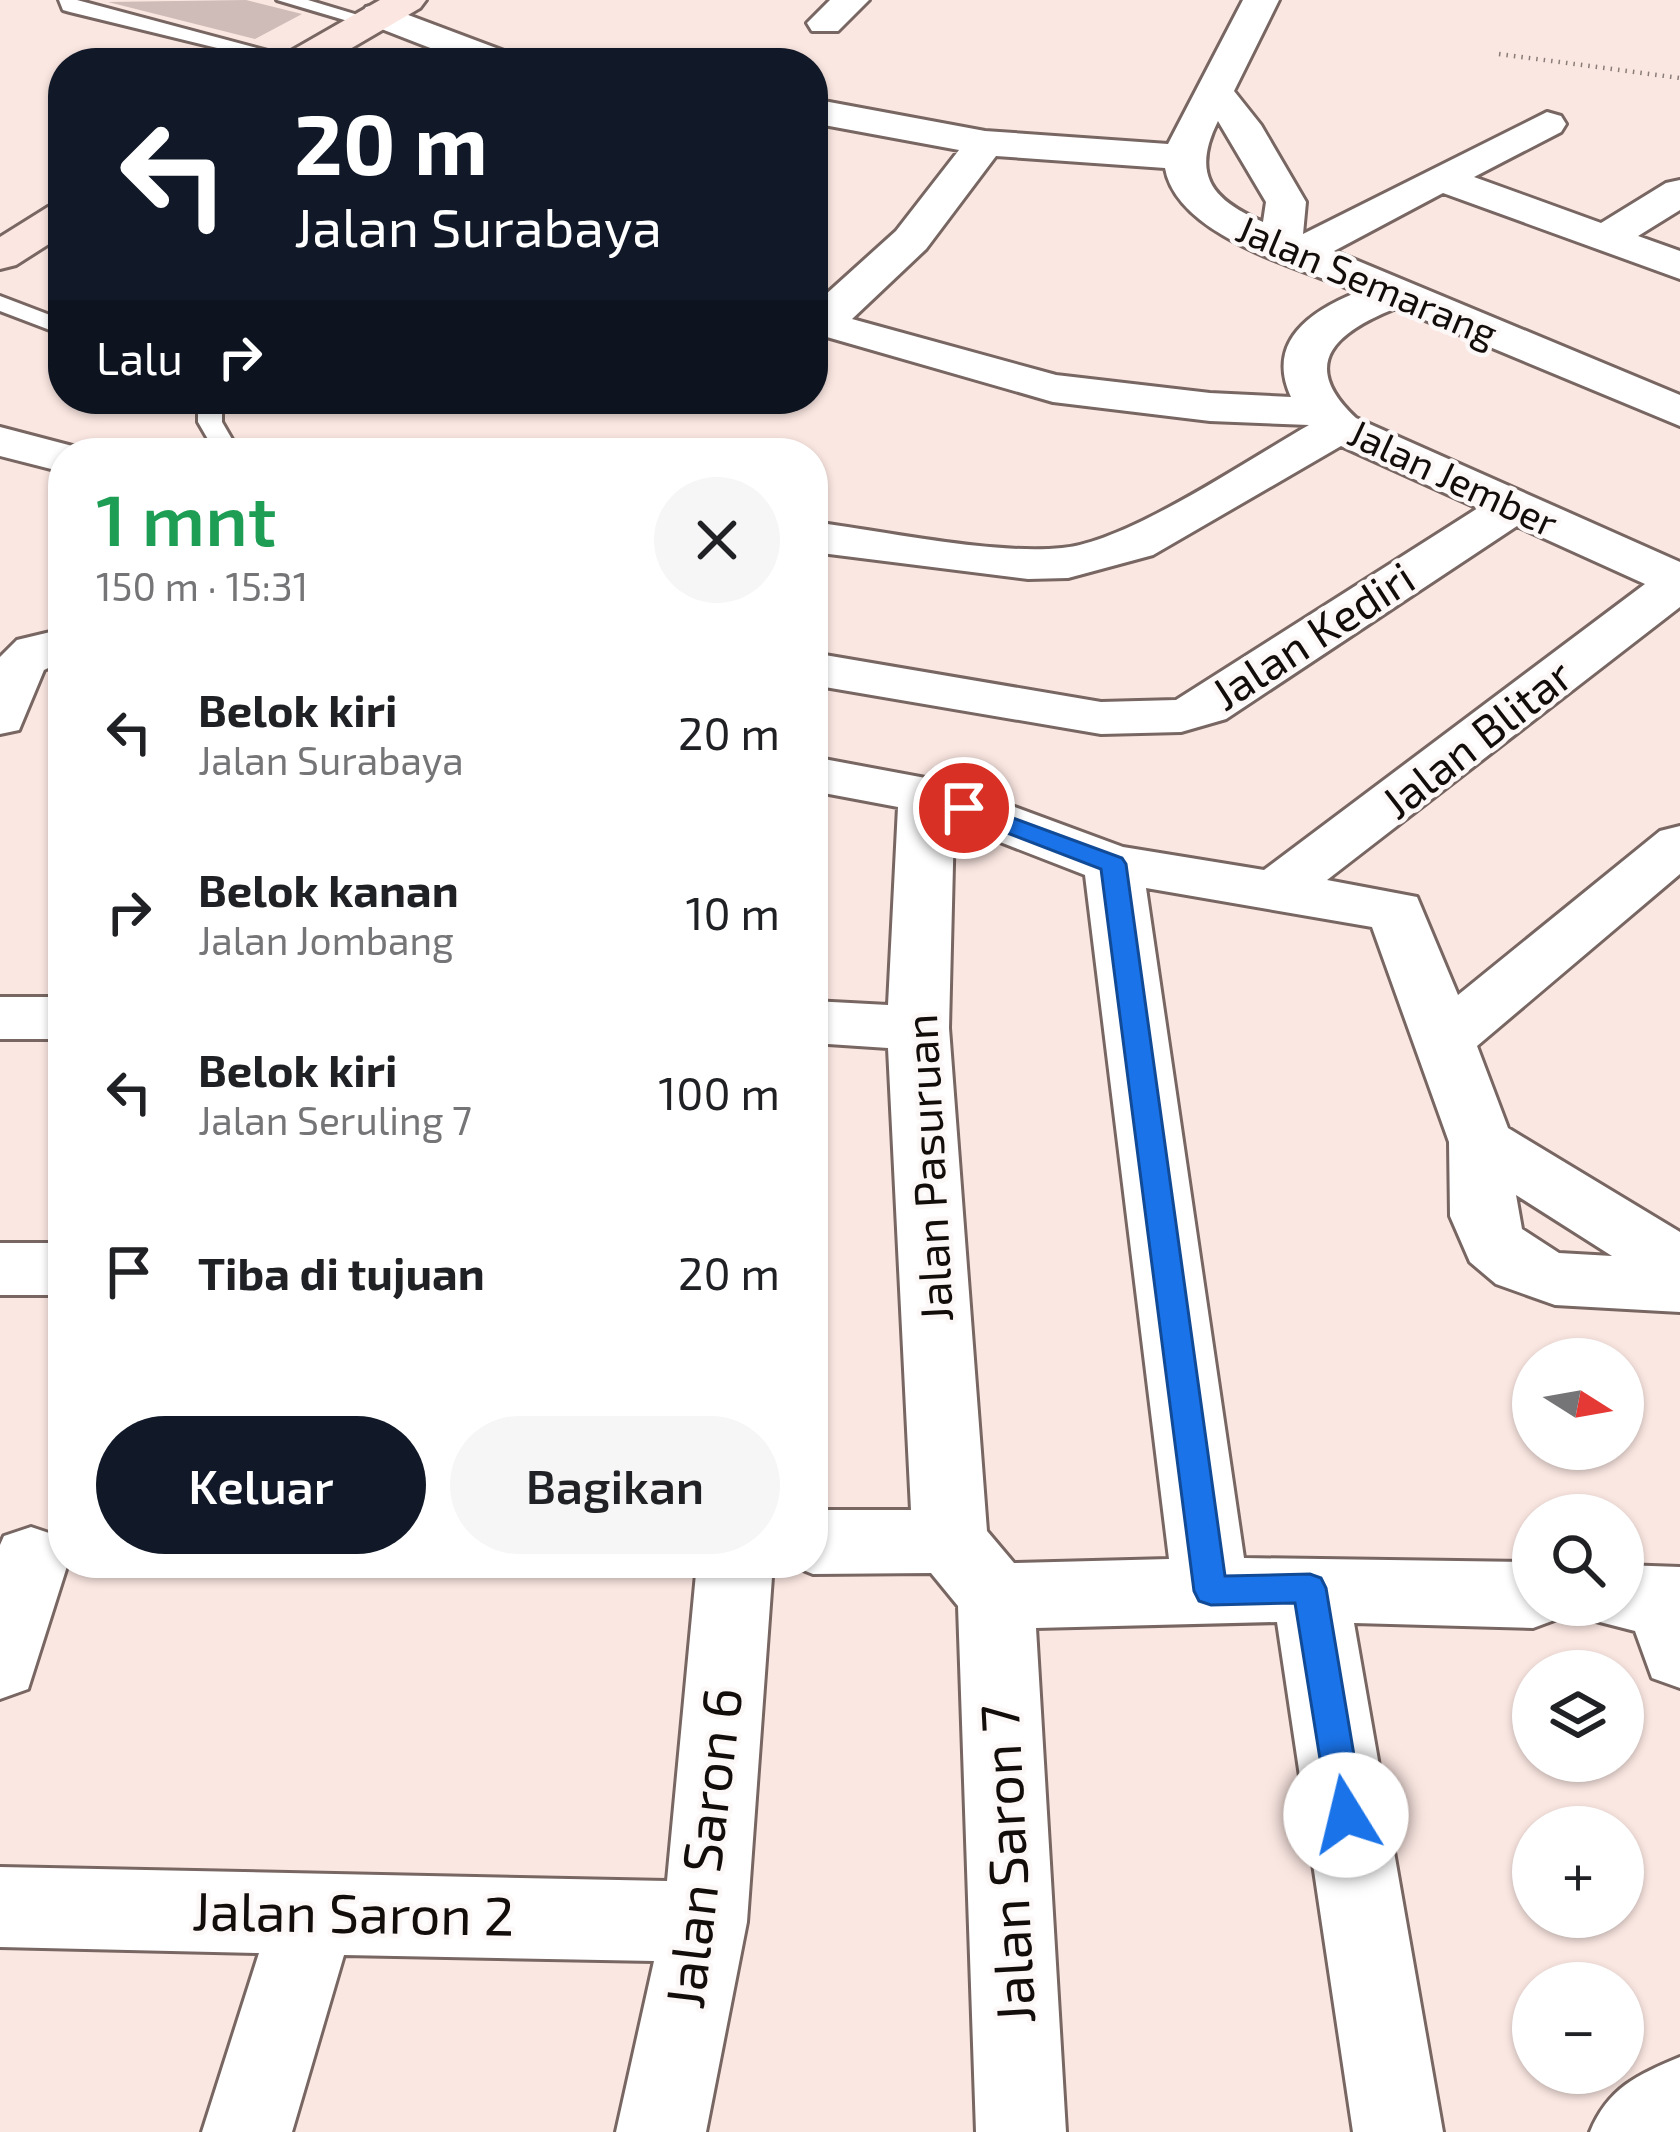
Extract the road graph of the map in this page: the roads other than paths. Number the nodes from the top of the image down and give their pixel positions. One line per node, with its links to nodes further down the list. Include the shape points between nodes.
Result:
1 (70, 0): 5 (lane)
2 (286, 0): 4 (lane)
3 (1261, 0): 8 (street)
4 (391, 8): 6 (main road); 7 (street)
5 (239, 48)
6 (324, 48)
7 (472, 48)
8 (1215, 93): 12 (street); 17 (street, via 1286,202)
9 (828, 114): 11 (street)
10 (1547, 124): 13 (street)
11 (985, 143): 12 (street); 20 (street, via 911,240)
12 (1183, 157): 17 (street, Jalan Semarang, via 1185,185 1202,204)
13 (1440, 178): 16 (street); 17 (street)
14 (1680, 192): 16 (street)
15 (48, 226): 18 (main road)
16 (1606, 238): 19 (street)
17 (1290, 248): 21 (street, Jalan Semarang)
18 (0, 256)
19 (1680, 266)
20 (833, 287): 25 (street, via 831,327 1053,388)
21 (1392, 294): 24 (street, Jalan Semarang); 25 (street, Jalan Jember, via 1312,339 1305,388)
22 (0, 303): 23 (lane)
23 (48, 322)
24 (1680, 412)
25 (1329, 420): 28 (street, Jalan Jember); 29 (street, via 1135,544 1068,563)
26 (0, 441): 27 (street)
27 (48, 454)
28 (1515, 506): 30 (street, Jalan Jember); 32 (street, Jalan Kediri, via 1208,707 1179,718 1102,718)
29 (828, 539)
30 (1680, 582): 36 (street, Jalan Blitar)
31 (42, 652): 33 (street)
32 (828, 672)
33 (0, 718)
34 (828, 777): 35 (street)
35 (927, 794): 38 (street); 44 (street, Jalan Pasuruan)
36 (1366, 825): 39 (street, Jalan Blitar); 40 (street)
37 (1680, 844): 45 (street)
38 (1113, 864): 39 (street); 56 (street)
39 (1272, 893): 40 (street)
40 (1396, 911): 45 (street)
41 (0, 1018): 42 (street)
42 (48, 1018)
43 (828, 1023): 44 (street)
44 (918, 1028): 53 (street, Jalan Pasuruan)
45 (1441, 1042): 46 (street)
46 (1481, 1142): 47 (street); 50 (street, via 1484,1216 1494,1244 1520,1266 1555,1279)
47 (1680, 1265)
48 (0, 1269): 49 (street)
49 (48, 1269)
50 (1680, 1286)
51 (828, 1544): 53 (street)
52 (31, 1558): 58 (street)
53 (973, 1568): 56 (street); 65 (street, Jalan Saron 7)
54 (735, 1578): 61 (street, Jalan Saron 6)
55 (1310, 1588): 56 (street); 57 (street); 66 (street)
56 (1211, 1591)
57 (1512, 1594)
58 (0, 1665)
59 (0, 1907): 60 (street, Jalan Saron 2)
60 (314, 1913): 61 (street, Jalan Saron 2); 63 (street)
61 (705, 1922): 64 (street, Jalan Saron 6)
62 (1680, 2102): 67 (street)
63 (247, 2132)
64 (661, 2132)
65 (1021, 2132)
66 (1398, 2132)
67 (1635, 2132)

